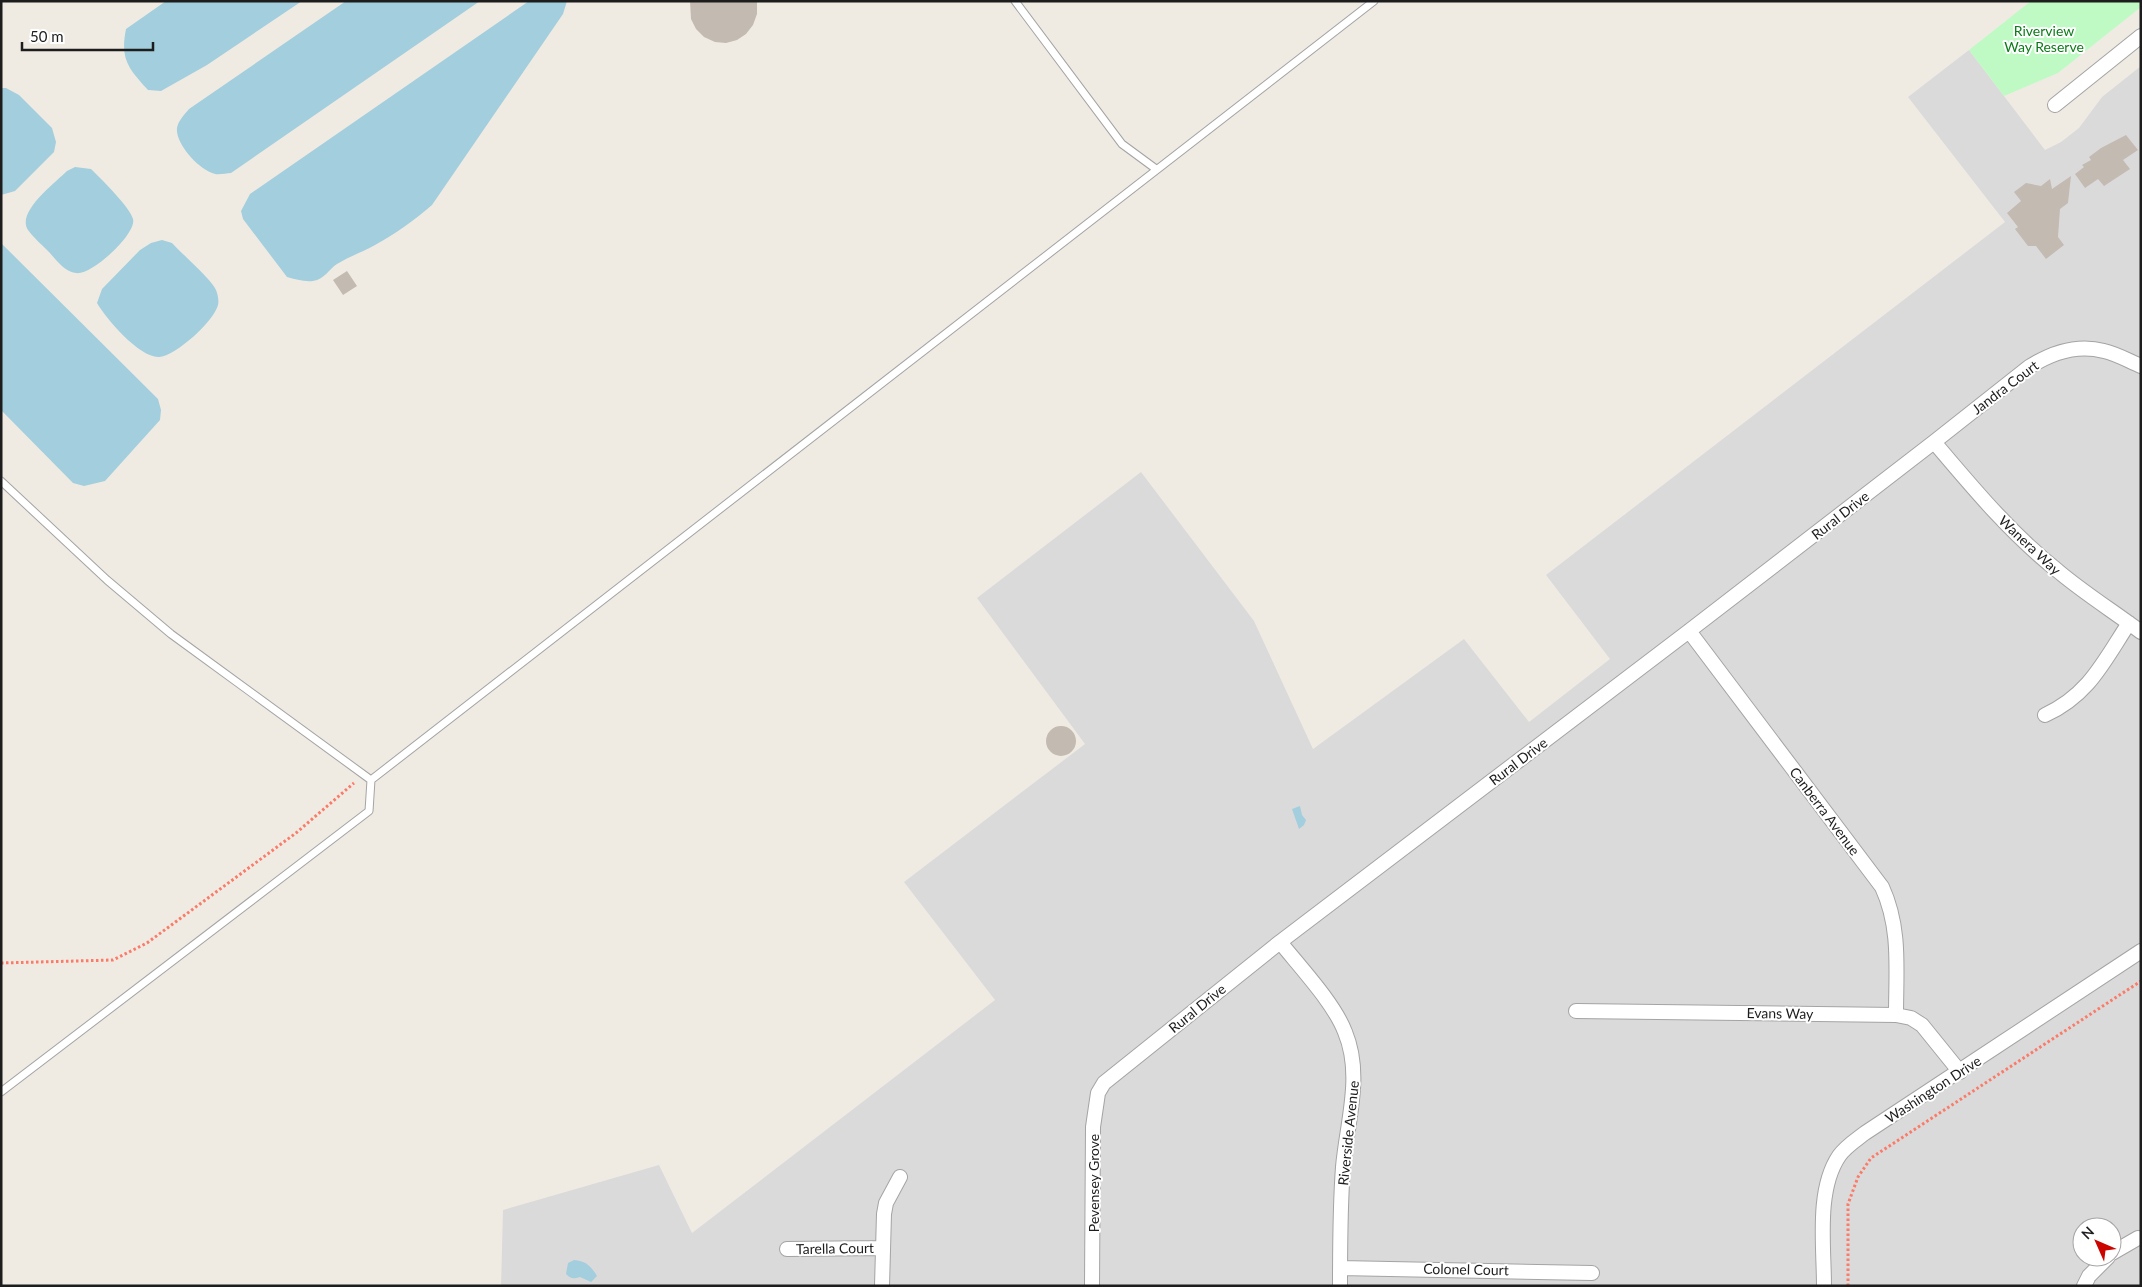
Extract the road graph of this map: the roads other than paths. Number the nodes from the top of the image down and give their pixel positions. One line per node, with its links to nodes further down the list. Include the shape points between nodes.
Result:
1 (1015, 1): 5 (lane, via 1122,144)
2 (1374, 1): 5 (lane)
3 (2141, 36): 4 (street)
4 (2056, 104)
5 (1156, 169): 12 (lane)
6 (2141, 366): 7 (street, Jandra Court, via 2105,351 2060,352 2029,366)
7 (1934, 442): 9 (street, Wanera Way, via 2024,542 2057,571); 10 (street, Rural Drive)
8 (1, 481): 12 (lane, via 107,580 171,634)
9 (2135, 627): 11 (street, via 2082,691)
10 (1689, 631): 13 (street, Rural Drive); 16 (street, Canberra Avenue, via 1882,887 1893,915 1896,934)
11 (2045, 715)
12 (371, 780): 19 (lane, via 369,811)
13 (1280, 942): 18 (street, Rural Drive); 26 (street, Riverside Avenue, via 1334,1012 1345,1030 1354,1063 1343,1166)
14 (2141, 951): 17 (street, Washington Drive)
15 (1576, 1011): 16 (street, Evans Way)
16 (1896, 1015): 17 (street, Evans Way, via 1911,1018 1922,1025)
17 (1960, 1072): 31 (street, Washington Drive, via 1865,1134 1840,1155 1826,1185)
18 (1104, 1083): 29 (street, Pevensey Grove, via 1098,1093 1093,1127)
19 (1, 1092)
20 (900, 1177): 23 (street, Tarella Court, via 885,1208)
21 (2138, 1238): 22 (street)
22 (2122, 1247)
23 (883, 1248): 24 (street, Tarella Court); 28 (street, Tarella Court)
24 (787, 1249)
25 (2098, 1267): 32 (street)
26 (1340, 1268): 27 (street, Colonel Court); 30 (street, Riverside Avenue)
27 (1592, 1272)
28 (882, 1286)
29 (1092, 1286)
30 (1340, 1286)
31 (1824, 1286)
32 (2084, 1286)

